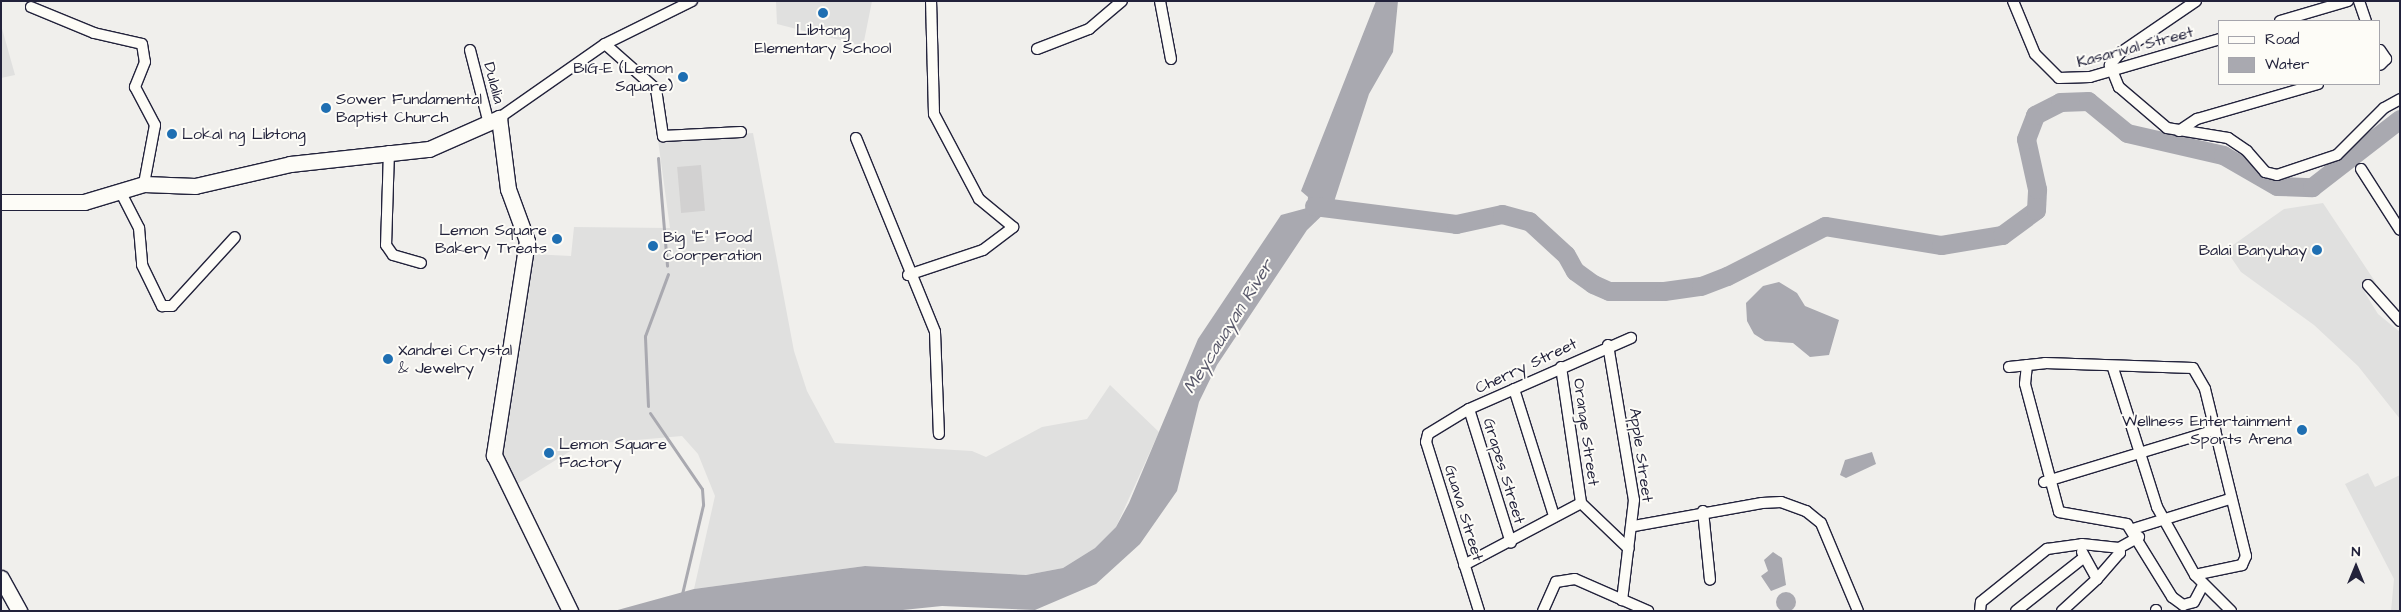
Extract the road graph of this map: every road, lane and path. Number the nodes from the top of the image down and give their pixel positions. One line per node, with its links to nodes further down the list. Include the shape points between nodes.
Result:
1 (692, 1): 13 (street)
2 (931, 1): 34 (street, via 934,114 979,199 1013,226 984,250)
3 (1122, 1): 14 (street, via 1090,29)
4 (1160, 1): 17 (street)
5 (2013, 1): 19 (street, Kasarival Street, via 2032,48 2050,74 2074,80)
6 (2196, 1): 19 (street, via 2120,53)
7 (2348, 1): 10 (street)
8 (2359, 1): 11 (street)
9 (31, 8): 28 (street, via 94,33 142,44 145,62 135,87 155,125)
10 (2283, 20)
11 (2366, 20)
12 (2218, 40): 19 (street, Kasarival Street)
13 (605, 44): 22 (street); 24 (street, via 656,89 663,136)
14 (1037, 49)
15 (470, 50): 22 (street, Dulalia)
16 (2381, 52): 18 (street, via 2386,59)
17 (1171, 59)
18 (2381, 64)
19 (2109, 72): 23 (street, via 2145,114)
20 (2315, 85): 23 (street, via 2197,119)
21 (2400, 98): 23 (street, via 2384,108 2337,155 2277,175 2266,172 2247,151 2228,138)
22 (494, 121): 26 (main road, via 429,148); 70 (main road, via 508,188 527,241 494,455)
23 (2179, 131)
24 (741, 132)
25 (856, 138): 34 (street)
26 (389, 151): 28 (main road, via 290,164 196,186); 33 (street, via 386,245 393,255)
27 (2361, 168): 31 (street)
28 (144, 184): 29 (main road)
29 (120, 191): 30 (main road, via 105,199 84,202); 32 (street, via 139,228 142,265 162,306 172,306)
30 (1, 202)
31 (2400, 230)
32 (235, 238)
33 (421, 263)
34 (908, 275): 47 (street, via 935,332)
35 (2368, 285): 36 (street)
36 (2400, 321)
37 (1631, 338): 38 (street, Cherry Street)
38 (1608, 345): 40 (street, Cherry Street); 55 (street, Apple Street, via 1631,472)
39 (2027, 365): 41 (street); 42 (street); 49 (street, via 2025,384)
40 (1561, 366): 43 (street, Cherry Street); 51 (street, Orange Street)
41 (2009, 367)
42 (2114, 368): 46 (street, via 2193,368 2205,389); 48 (street)
43 (1514, 389): 44 (street, Cherry Street); 53 (street)
44 (1469, 409): 45 (street, Cherry Street); 57 (street, Grapes Street)
45 (1436, 428): 62 (street, Guava Street, via 1426,442)
46 (2215, 430): 48 (street); 50 (street)
47 (939, 434)
48 (2140, 453): 49 (street); 54 (street)
49 (2048, 480): 56 (street, via 2055,506 2063,515 2112,518)
50 (2230, 499): 54 (street); 63 (street, via 2245,562)
51 (1581, 503): 53 (street); 60 (street)
52 (1703, 511): 55 (street); 66 (street); 74 (street, via 1781,502 1806,511 1821,523)
53 (1554, 516): 57 (street)
54 (2162, 517): 56 (street); 63 (street)
55 (1634, 526): 60 (street, Apple Street)
56 (2136, 533): 59 (street); 67 (street, via 2172,596 2189,606)
57 (1511, 543): 62 (street)
58 (2082, 544): 59 (street); 61 (street); 75 (street, via 2047,549 1981,602)
59 (2119, 548): 65 (street, via 2120,553)
60 (1629, 549): 68 (street, Apple Street)
61 (2083, 558): 65 (street); 76 (street)
62 (1464, 565): 71 (street, Guava Street)
63 (2195, 575): 67 (street)
64 (1, 578): 69 (main road)
65 (2097, 579): 77 (street)
66 (1710, 580)
67 (2204, 585): 78 (street)
68 (1622, 600): 72 (street, via 1575,579 1563,579 1548,592); 73 (street)
69 (18, 611)
70 (570, 611)
71 (1479, 611)
72 (1543, 611)
73 (1648, 611)
74 (1858, 611)
75 (1980, 611)
76 (2016, 611)
77 (2062, 611)
78 (2230, 611)

